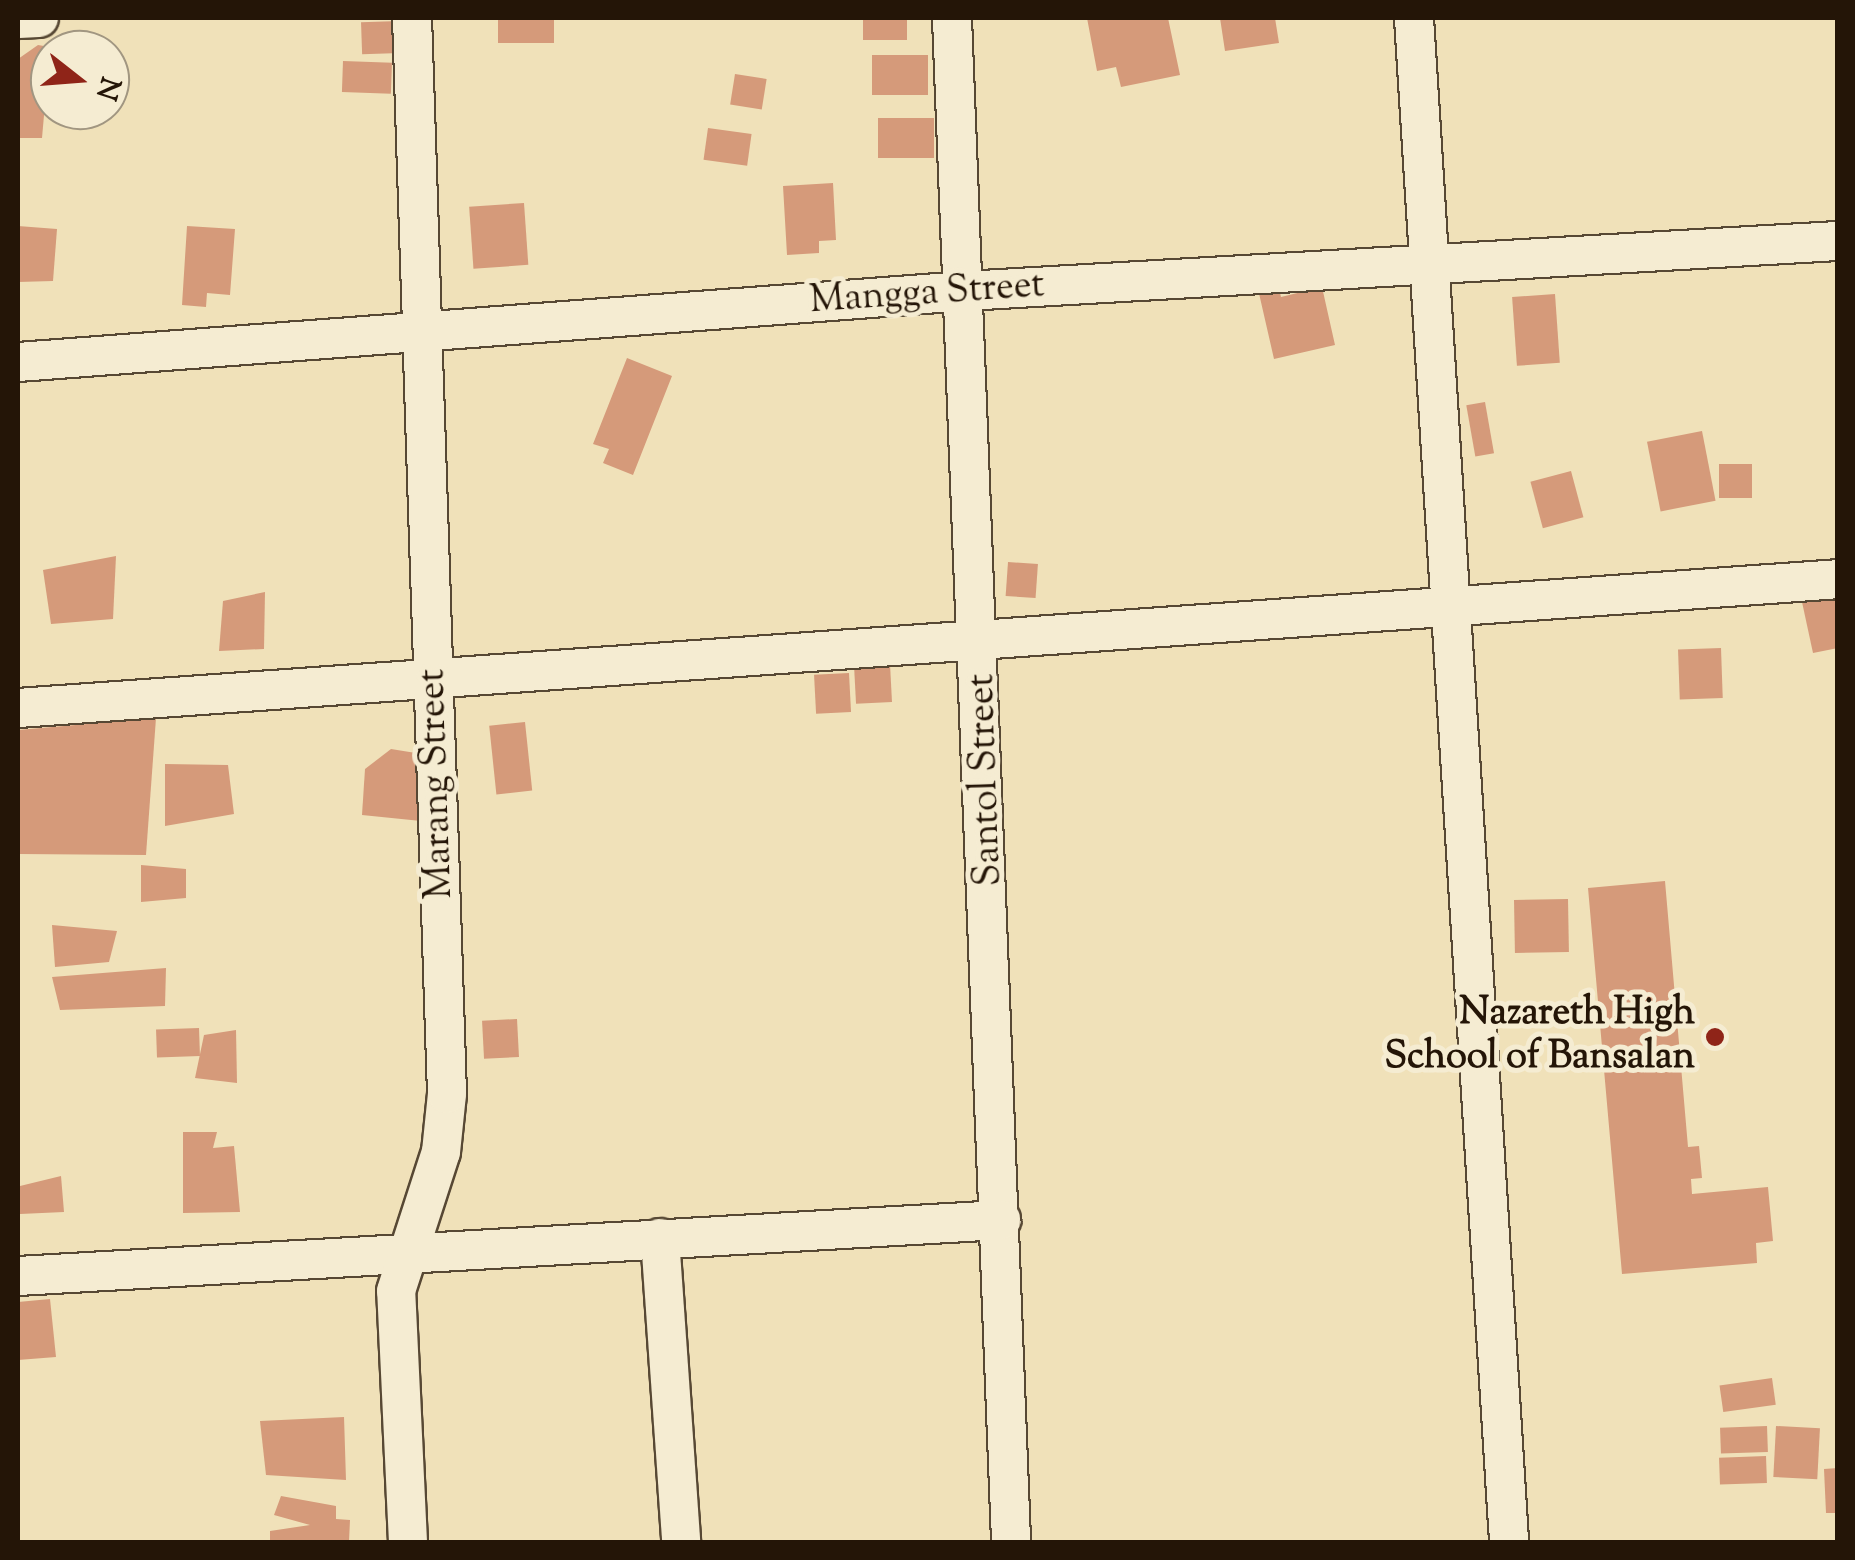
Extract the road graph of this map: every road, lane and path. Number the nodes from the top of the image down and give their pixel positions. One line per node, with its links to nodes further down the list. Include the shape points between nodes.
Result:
1 (39, 18): 5 (street)
2 (412, 18): 9 (street, Marang Street)
3 (952, 18): 8 (street, Santol Street)
4 (1414, 18): 7 (street)
5 (18, 19)
6 (1838, 241): 7 (street, Mangga Street)
7 (1428, 264): 8 (street, Mangga Street); 12 (street)
8 (965, 291): 9 (street, Mangga Street); 13 (street, Santol Street)
9 (423, 332): 10 (street, Mangga Street); 14 (street, Marang Street)
10 (18, 362)
11 (1838, 579): 12 (street)
12 (1449, 608): 13 (street); 23 (street)
13 (983, 643): 14 (street); 16 (street, Santol Street)
14 (435, 683): 15 (street); 18 (street, Marang Street, via 447,1094 441,1152)
15 (18, 708)
16 (1001, 1220): 17 (street); 22 (street, Santol Street)
17 (660, 1238): 18 (street); 21 (street)
18 (403, 1252): 19 (street); 20 (street, Marang Street, via 395,1350)
19 (18, 1276)
20 (408, 1542)
21 (681, 1542)
22 (1011, 1542)
23 (1509, 1542)

